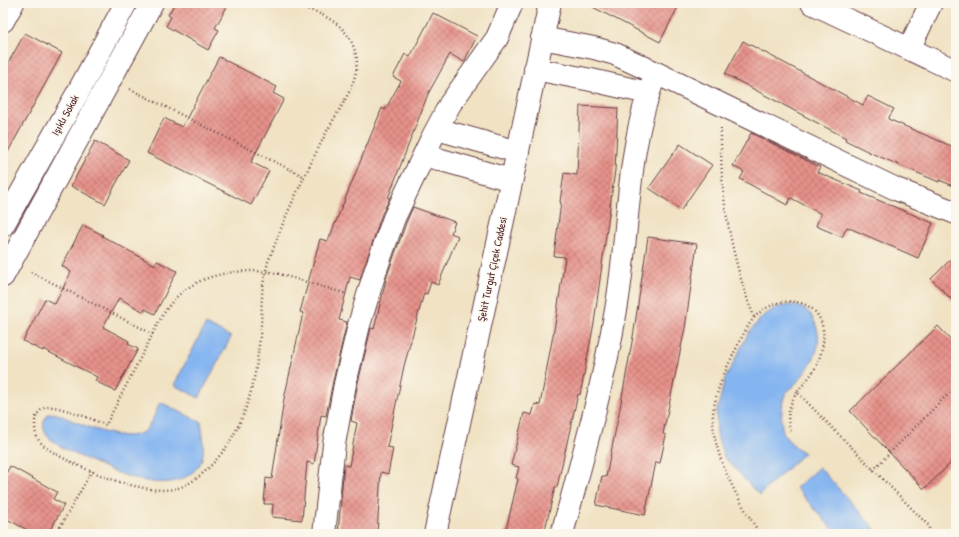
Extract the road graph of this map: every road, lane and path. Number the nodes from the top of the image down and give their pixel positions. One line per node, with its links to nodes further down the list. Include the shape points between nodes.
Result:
1 (13, 3): 9 (street)
2 (126, 3): 24 (street, Işıklı Sokak)
3 (152, 3): 15 (street)
4 (512, 3): 18 (street, via 496,38 450,104)
5 (550, 3): 10 (street, Şehit Turgut Çiçek Caddesi)
6 (812, 3): 11 (street)
7 (931, 3): 11 (street)
8 (304, 8): 21 (path, via 333,20 344,30 352,42 357,58 356,75 349,92)
9 (3, 21)
10 (542, 38): 12 (street, Şehit Turgut Çiçek Caddesi); 14 (street, via 615,54)
11 (909, 49): 13 (street)
12 (535, 69): 16 (street); 19 (street, Şehit Turgut Çiçek Caddesi)
13 (956, 71)
14 (656, 73): 16 (street); 17 (street)
15 (110, 80): 21 (path); 25 (street)
16 (648, 93): 38 (street, via 636,139 616,309 598,400)
17 (720, 104): 23 (street, via 896,189); 28 (path, via 723,189 732,247)
18 (437, 129): 19 (street); 20 (street)
19 (518, 152): 22 (street, Şehit Turgut Çiçek Caddesi)
20 (424, 155): 22 (street); 27 (street, via 394,218)
21 (305, 177): 26 (path, via 292,203)
22 (512, 180): 37 (street, Şehit Turgut Çiçek Caddesi)
23 (956, 213)
24 (3, 225)
25 (7, 269): 29 (path)
26 (266, 272): 27 (path); 29 (path, via 238,272 195,283 169,306); 34 (path, via 255,378 247,407 226,447 205,472 191,483 174,489 158,489 118,482)
27 (367, 299): 36 (street, via 345,384 335,436)
28 (754, 317): 31 (path, via 766,308 792,301 808,305 818,314 823,328 823,346 819,361); 39 (path, via 722,377 713,413 714,437 720,460 743,508)
29 (153, 334): 34 (path, via 106,425 58,408 48,407 41,409 35,418 34,428 44,446)
30 (956, 386): 33 (path)
31 (797, 392): 32 (path, via 788,409); 33 (path)
32 (790, 431)
33 (873, 470): 40 (path, via 929,526)
34 (92, 471): 35 (path)
35 (56, 534)
36 (324, 534)
37 (435, 534)
38 (562, 534)
39 (760, 534)
40 (929, 534)

